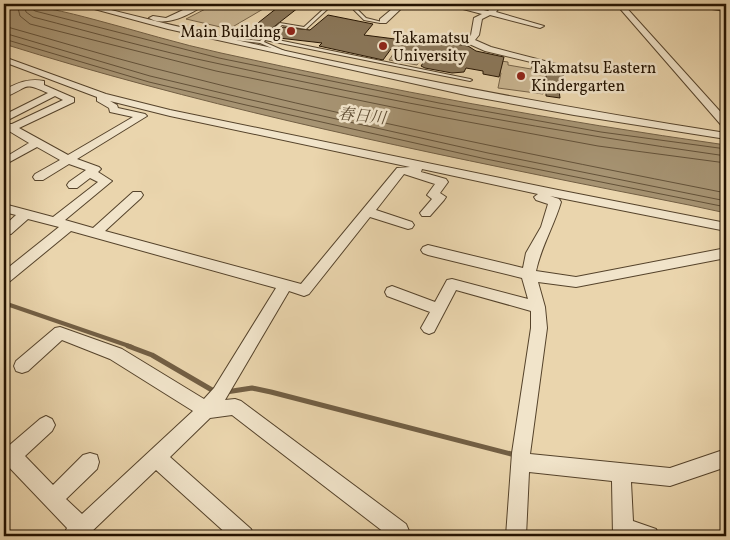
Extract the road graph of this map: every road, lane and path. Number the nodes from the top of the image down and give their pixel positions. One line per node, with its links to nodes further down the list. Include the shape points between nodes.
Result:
1 (80, 4): 10 (street)
2 (201, 4): 13 (street)
3 (402, 4): 14 (street)
4 (448, 4): 12 (street)
5 (499, 4): 12 (street)
6 (619, 4): 30 (street)
7 (691, 4): 8 (street)
8 (703, 5): 11 (street)
9 (353, 6): 14 (lane, via 364,19); 18 (lane, via 331,4 305,28 281,24)
10 (101, 8): 13 (street); 16 (street)
11 (726, 9)
12 (490, 13): 15 (street); 22 (street, via 478,18 475,36 470,41)
13 (165, 20): 16 (street)
14 (381, 22)
15 (540, 26)
16 (189, 32): 17 (street)
17 (209, 36): 18 (lane); 19 (street)
18 (264, 41): 19 (lane); 24 (lane)
19 (291, 55): 32 (street, via 519,103)
20 (4, 59): 21 (street)
21 (24, 67): 23 (street); 25 (street)
22 (564, 67)
23 (49, 68)
24 (470, 80)
25 (64, 82): 26 (street); 27 (street)
26 (33, 83): 28 (street); 29 (street, via 25,83)
27 (97, 91): 34 (street, via 184,116); 35 (street, via 91,94 114,107 112,110 142,116)
28 (55, 93): 31 (street); 31 (street, via 71,100)
29 (4, 94)
30 (726, 124)
31 (6, 126): 33 (street)
32 (726, 136)
33 (37, 143): 35 (street); 36 (street)
34 (331, 149): 37 (street); 39 (street)
35 (68, 160): 38 (street, via 95,169); 40 (street)
36 (4, 162)
37 (401, 170): 39 (street); 46 (street); 47 (street, via 442,182 433,195 440,197)
38 (90, 173): 41 (street); 50 (street, via 106,181)
39 (472, 176): 43 (street); 44 (street)
40 (40, 177)
41 (73, 185)
42 (137, 196): 55 (street)
43 (555, 202): 44 (street); 59 (street, via 547,227 533,253)
44 (624, 207): 49 (street)
45 (4, 208): 48 (street)
46 (369, 212): 51 (street); 61 (street, via 304,290)
47 (426, 213)
48 (25, 214): 50 (street); 54 (street)
49 (680, 218): 53 (street); 56 (street)
50 (55, 222): 52 (street)
51 (408, 225)
52 (69, 226): 55 (street); 60 (street)
53 (726, 226)
54 (6, 231)
55 (94, 233): 61 (street)
56 (726, 233)
57 (428, 250): 59 (street)
58 (726, 253): 59 (street, via 590,281 562,282)
59 (528, 274): 63 (street)
60 (4, 278)
61 (285, 286): 67 (street, via 220,393)
62 (392, 292): 64 (street)
63 (538, 306): 64 (street, via 452,284); 72 (street, via 539,328)
64 (439, 309): 65 (street)
65 (429, 328)
66 (22, 366): 67 (street, via 60,333 116,354)
67 (206, 410): 69 (street); 75 (street, via 235,407)
68 (46, 425): 74 (street, via 12,456)
69 (156, 457): 76 (street); 78 (street)
70 (726, 458): 73 (street, via 670,477)
71 (90, 462): 74 (street)
72 (521, 462): 73 (street); 79 (street)
73 (621, 472): 77 (street)
74 (53, 498): 76 (street)
75 (399, 531)
76 (77, 532)
77 (623, 532): 80 (street)
78 (244, 536)
79 (516, 536)
80 (649, 536)

